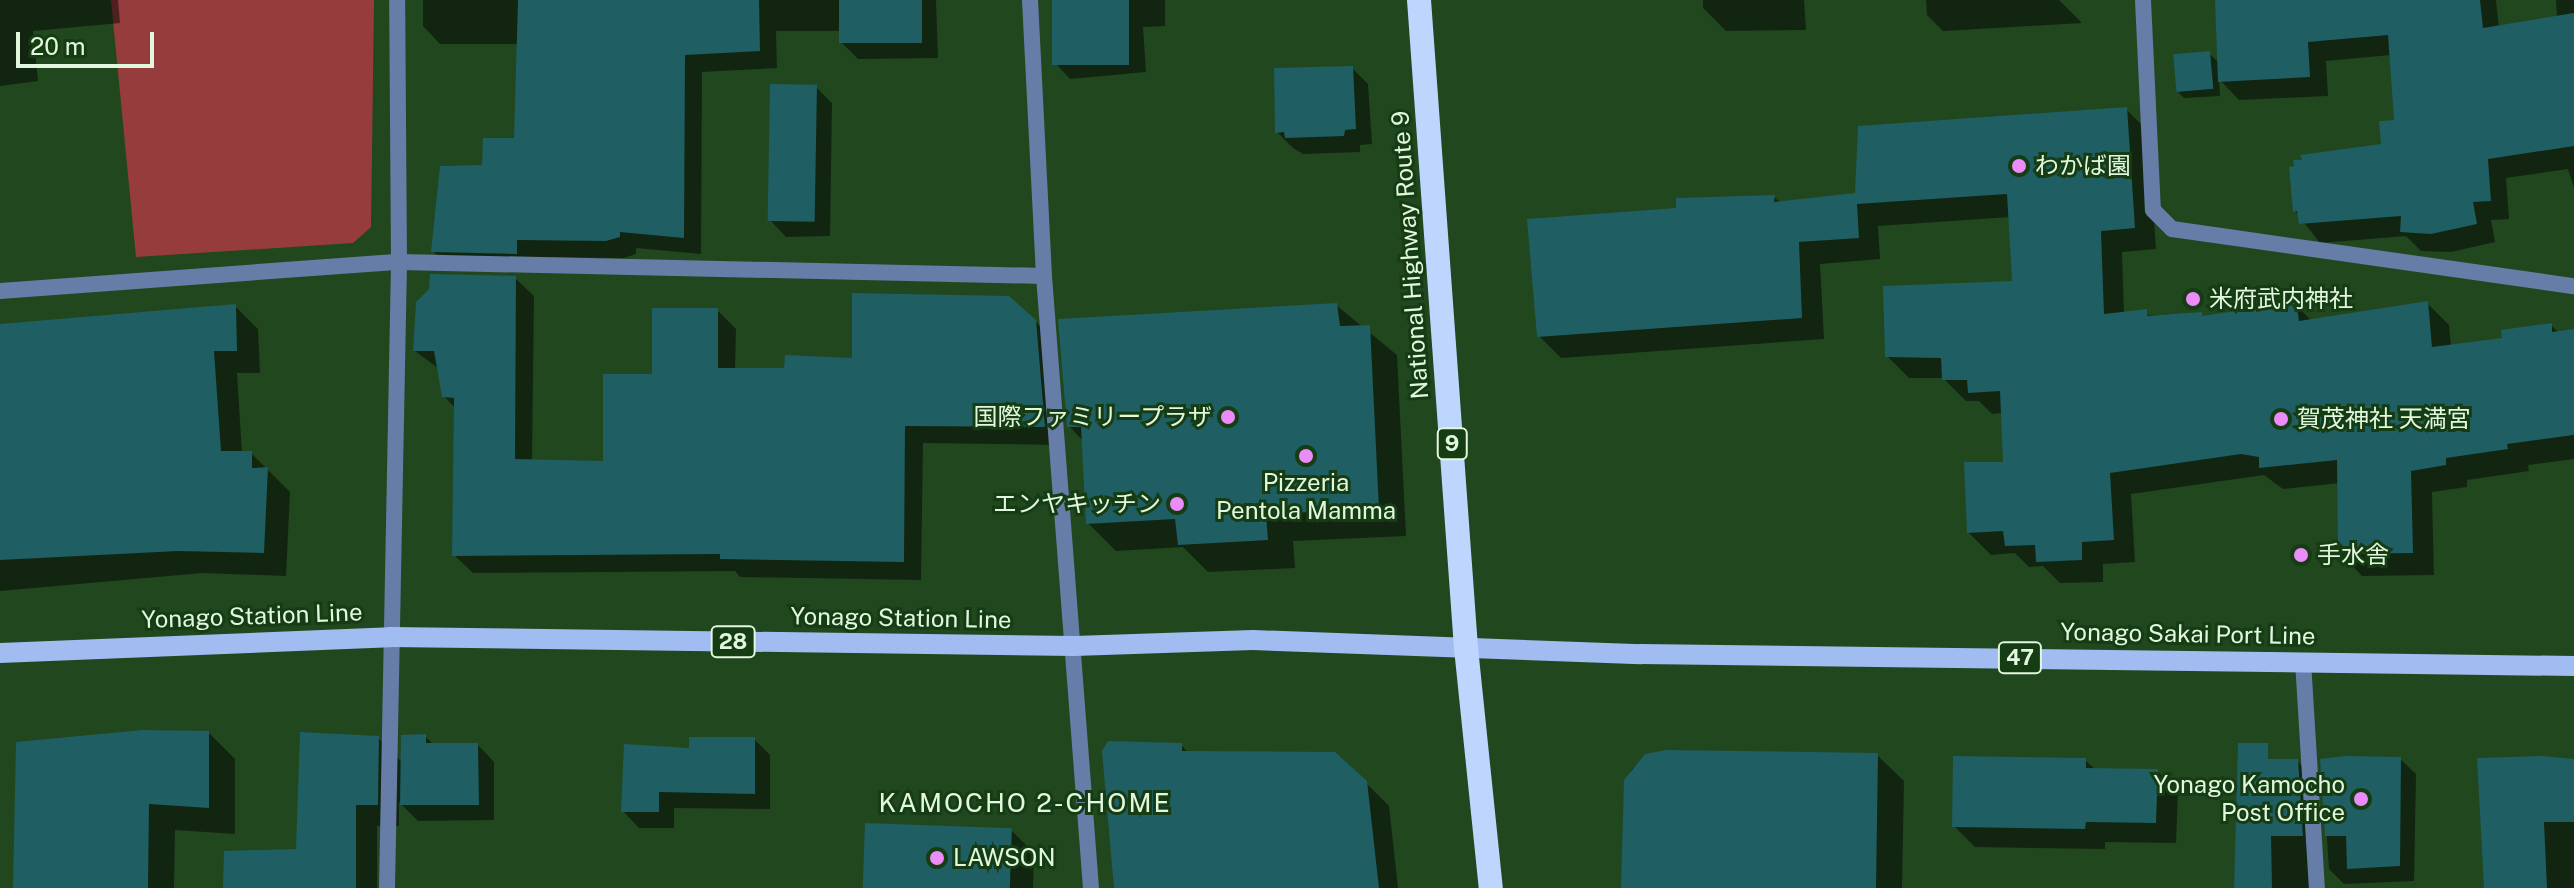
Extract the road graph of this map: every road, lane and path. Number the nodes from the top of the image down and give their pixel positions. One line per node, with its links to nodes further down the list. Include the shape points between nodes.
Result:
1 (397, 0): 5 (street)
2 (1030, 0): 6 (street)
3 (1419, 0): 11 (highway, National Highway Route 9 / 9)
4 (2143, 0): 7 (street, via 2153,210 2172,229)
5 (399, 262): 6 (street); 8 (street); 9 (street)
6 (1044, 276): 10 (street)
7 (2574, 286)
8 (0, 291)
9 (390, 637): 10 (main road, Yonago Station Line / 28); 12 (main road, Yonago Station Line / 28); 15 (street)
10 (1074, 646): 11 (main road, Yonago Station Line / 28, via 1253,640); 16 (street)
11 (1466, 648): 13 (main road, Yonago Sakai Port Line / 47); 17 (highway, National Highway Route 9 / 9)
12 (0, 653)
13 (2303, 661): 14 (main road, Yonago Sakai Port Line / 47); 18 (street)
14 (2574, 666)
15 (387, 888)
16 (1091, 888)
17 (1491, 888)
18 (2317, 888)

